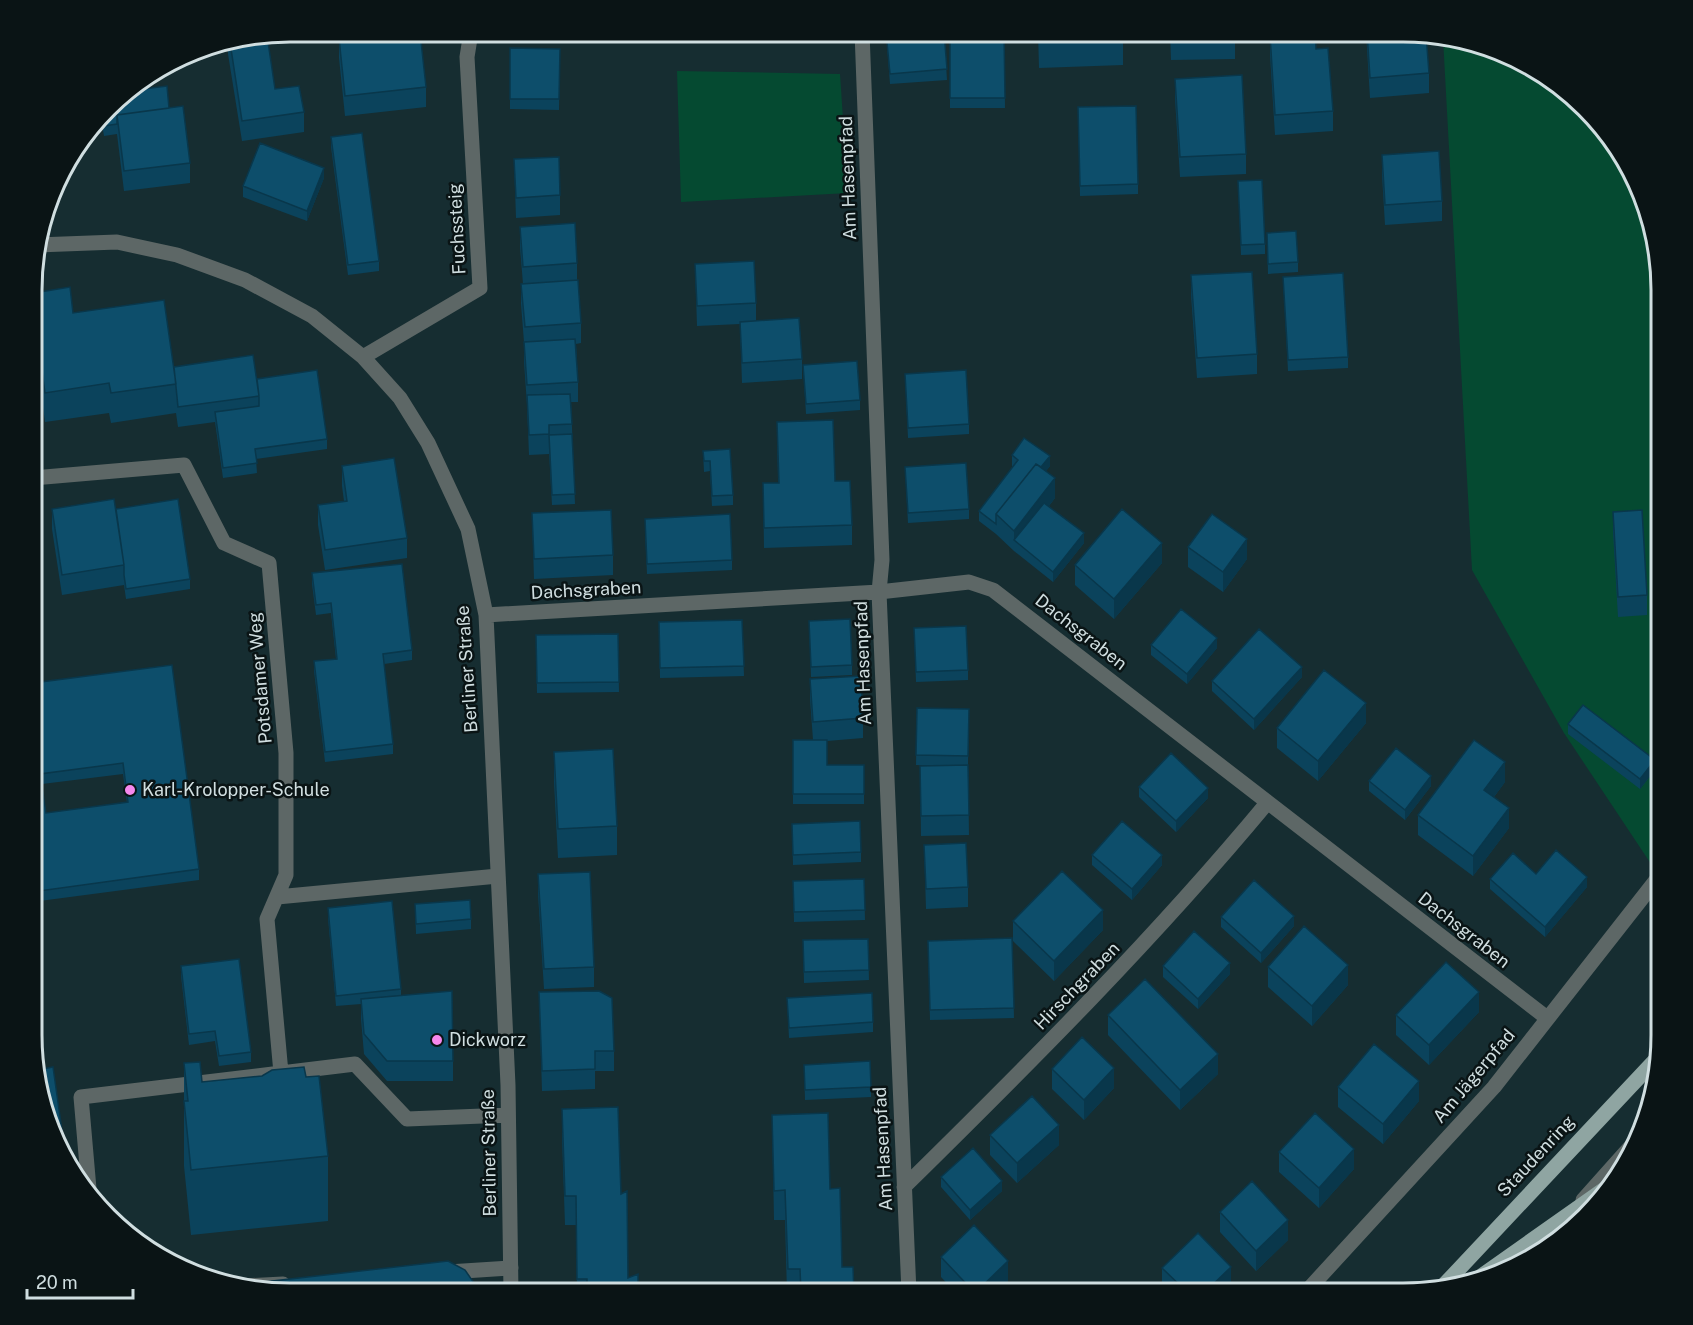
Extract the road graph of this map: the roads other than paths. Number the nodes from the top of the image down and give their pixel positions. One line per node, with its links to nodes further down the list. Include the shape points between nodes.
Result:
1 (469, 42): 4 (street, Fuchssteig, via 467,57 480,288)
2 (862, 42): 6 (street, Am Hasenpfad, via 882,560)
3 (47, 245): 4 (street, Berliner Straße, via 117,242 177,255 244,280 312,316)
4 (363, 357): 7 (street, Berliner Straße, via 400,398 428,443 468,529)
5 (42, 477): 11 (street, Potsdamer Weg, via 184,465 224,543 269,563 286,753 286,875)
6 (879, 591): 7 (street, Dachsgraben); 8 (street, Dachsgraben, via 969,582 993,590); 18 (street, Am Hasenpfad)
7 (486, 615): 9 (street, Berliner Straße)
8 (1267, 803): 12 (street, Dachsgraben); 18 (street, Hirschgraben, via 1111,981)
9 (498, 876): 11 (street); 15 (street, Berliner Straße)
10 (1651, 887): 12 (street, Am Jägerpfad)
11 (277, 897): 14 (street, Potsdamer Weg, via 267,920)
12 (1546, 1018): 27 (street, Am Jägerpfad, via 1494,1087)
13 (1649, 1067): 24 (main road, Staudenring)
14 (281, 1073): 15 (street, via 355,1064 407,1119); 17 (street, via 81,1097)
15 (508, 1115): 22 (street, Berliner Straße)
16 (1614, 1166): 20 (street)
17 (88, 1179)
18 (904, 1187): 26 (street, Am Hasenpfad)
19 (1587, 1201): 20 (main road)
20 (1577, 1207): 21 (main road)
21 (1498, 1264)
22 (511, 1268): 23 (street); 25 (street, Berliner Straße)
23 (428, 1274)
24 (1450, 1278)
25 (511, 1283)
26 (909, 1283)
27 (1314, 1283)

